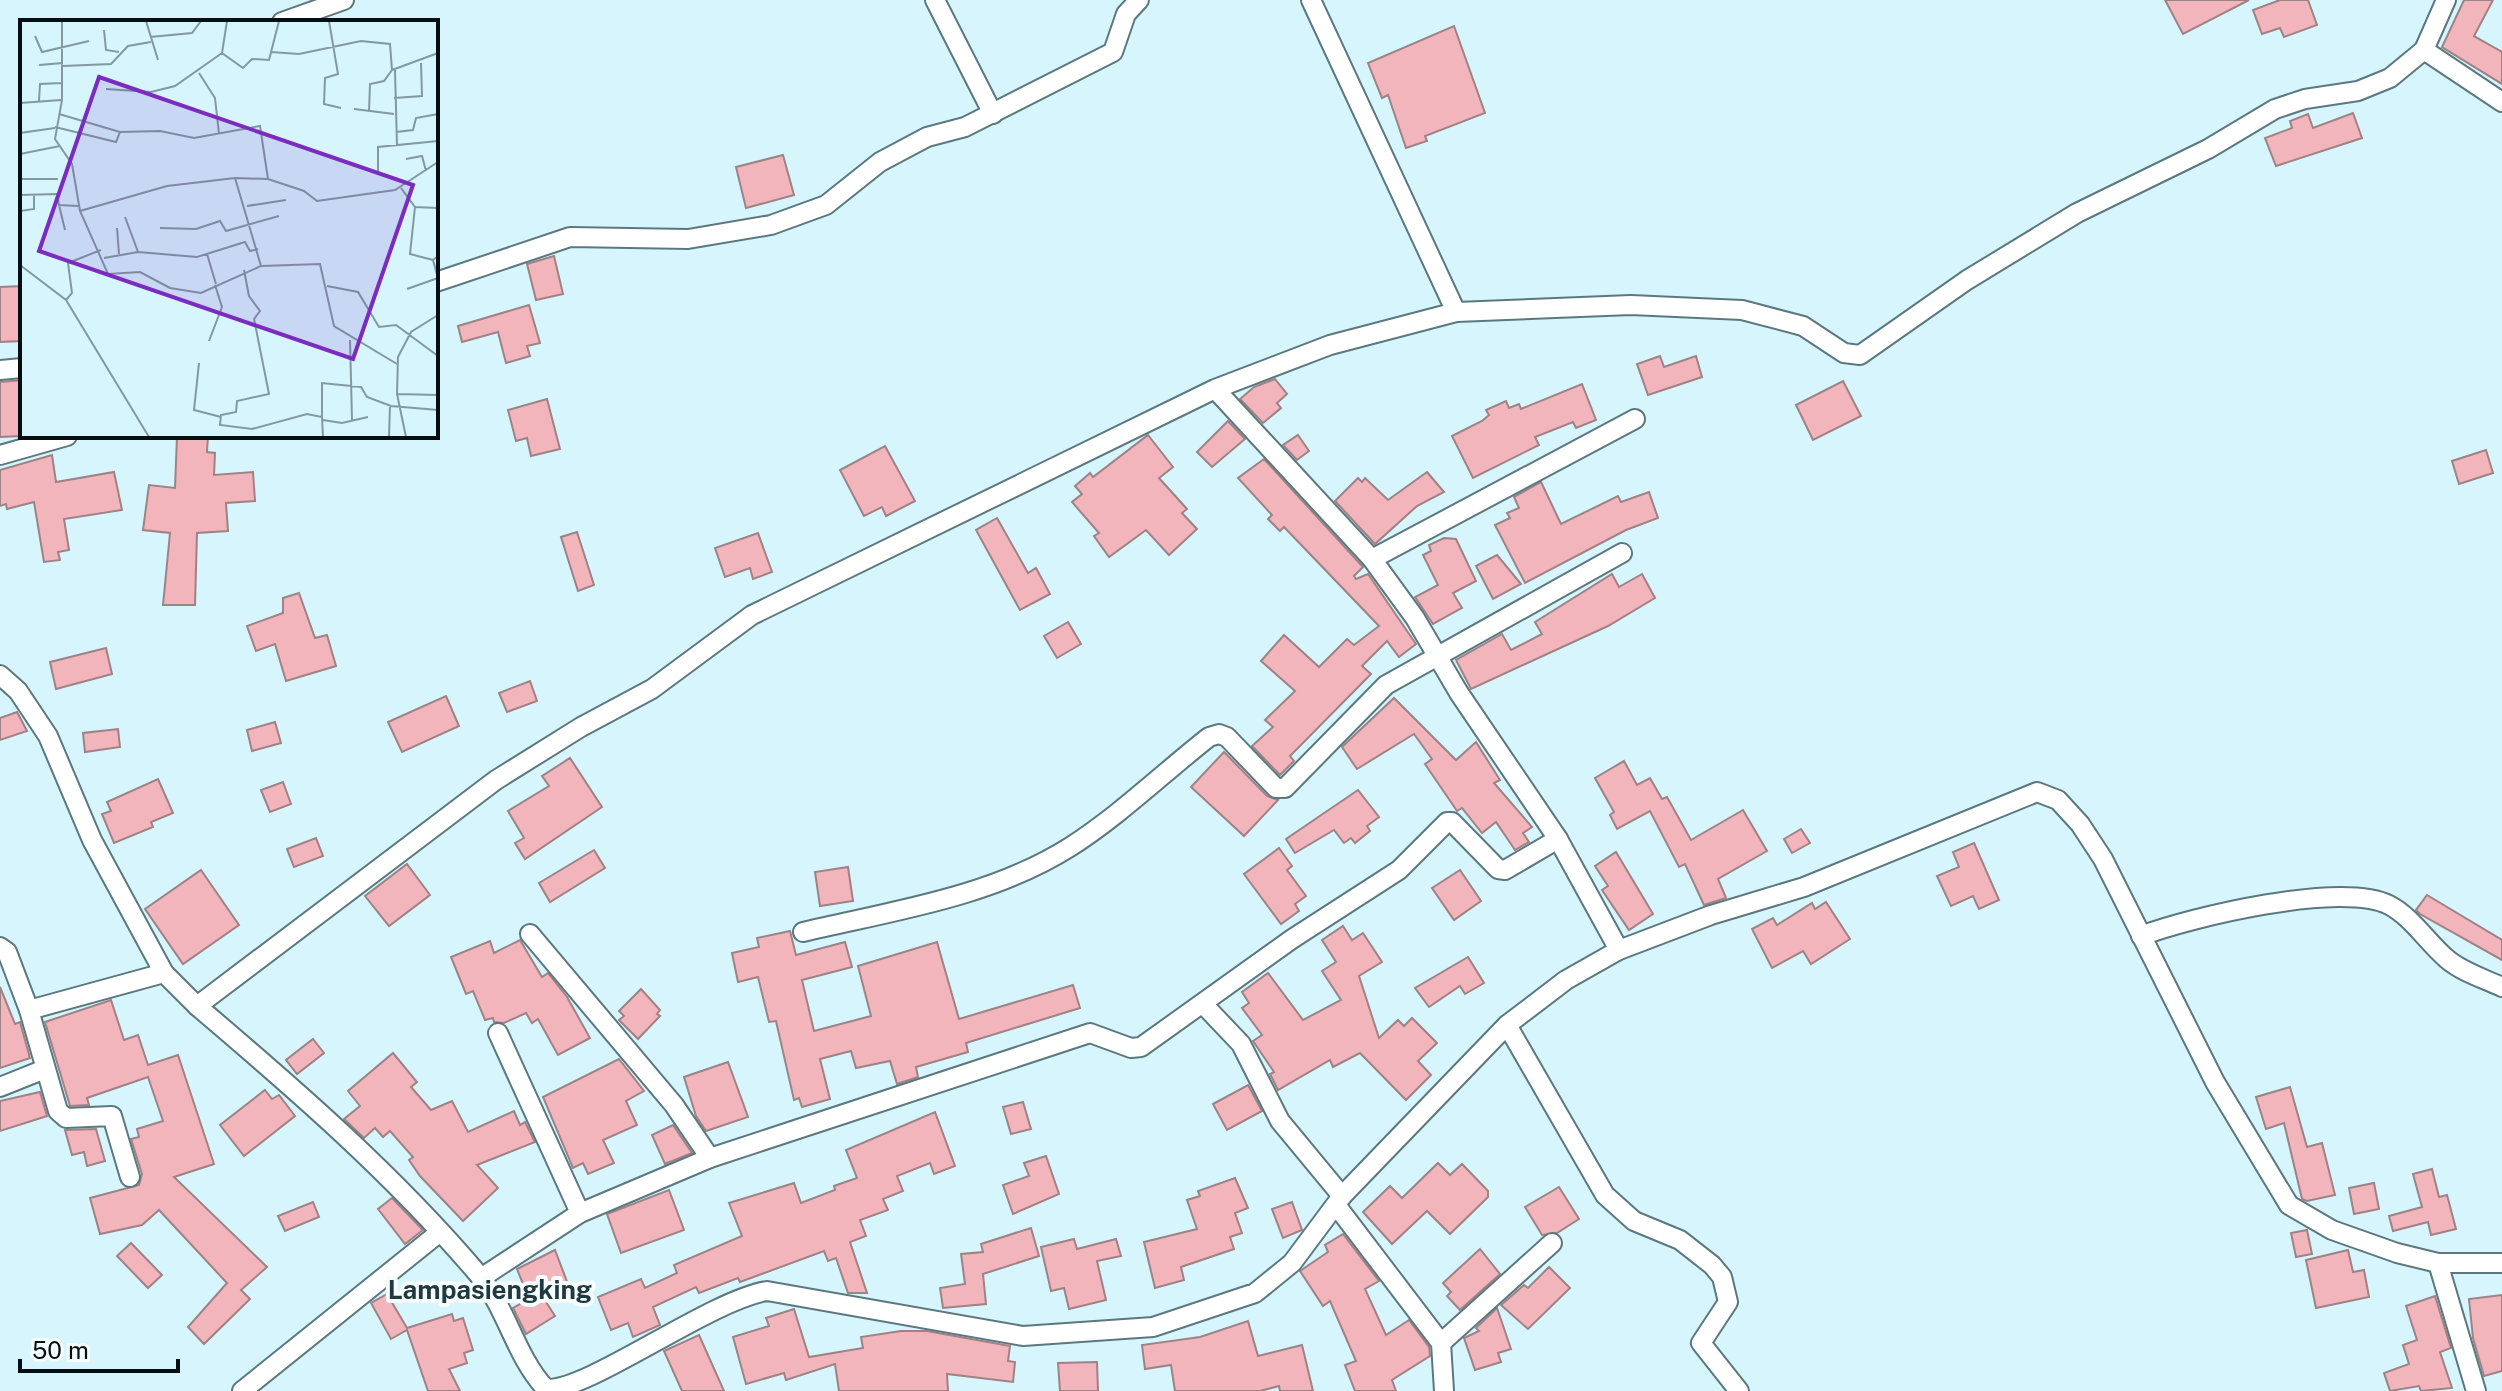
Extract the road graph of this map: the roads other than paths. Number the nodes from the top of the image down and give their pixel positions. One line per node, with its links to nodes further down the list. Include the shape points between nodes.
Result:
1 (344, 0): 6 (street)
2 (935, 0): 9 (street)
3 (1139, 0): 9 (street, via 1126,14 1113,52)
4 (1311, 0): 11 (street)
5 (2446, 0): 7 (street)
6 (288, 20)
7 (2424, 50): 8 (street); 11 (street, via 2383,82 2285,105 2077,213 1967,280 1860,355 1844,353 1803,326 1742,310 1631,305)
8 (2502, 102)
9 (993, 114): 10 (street, via 927,137 880,162 826,205 771,225 688,239 570,237)
10 (438, 281)
11 (1456, 312): 14 (street, via 1330,345)
12 (20, 368): 13 (street)
13 (0, 370)
14 (1215, 389): 19 (street); 31 (street, via 752,615 652,689 496,780)
15 (1635, 419): 19 (street)
16 (60, 438): 17 (street)
17 (0, 455)
18 (1622, 553): 20 (street)
19 (1372, 559): 20 (street)
20 (1438, 656): 22 (street); 23 (street, via 1386,685 1285,788 1276,788 1219,734 1068,848 939,901)
21 (0, 675): 28 (street, via 18,691 48,736 92,840)
22 (1558, 839): 27 (street); 30 (street, via 1505,870 1498,869 1447,822 1399,870)
23 (803, 932)
24 (530, 934): 37 (street, via 674,1105)
25 (2141, 936): 27 (street, via 2131,909 2080,824 2058,800 2037,792 1804,887); 29 (street, via 2183,920 2280,902 2373,898 2392,906 2450,962); 43 (street, via 2215,1082 2289,1205 2332,1230)
26 (0, 947): 32 (street, via 7,952)
27 (1619, 950): 33 (street, via 1566,980)
28 (164, 973): 31 (street); 32 (street)
29 (2502, 987)
30 (1203, 1004): 37 (street, via 1141,1047 1090,1033); 39 (street, via 1241,1044 1280,1121)
31 (197, 1006): 41 (street, via 319,1109)
32 (29, 1010): 35 (street)
33 (1507, 1025): 39 (street); 49 (street, via 1605,1195 1634,1221 1680,1240 1722,1277 1728,1302 1701,1343)
34 (498, 1033): 40 (street)
35 (45, 1069): 36 (street); 38 (street, via 58,1111 66,1118 112,1116)
36 (0, 1087)
37 (710, 1158): 40 (street)
38 (130, 1177)
39 (1339, 1200): 45 (street, via 1292,1263 1255,1293 1153,1327 1023,1336 767,1291 700,1316 637,1354 556,1391 546,1389 533,1375); 46 (street)
40 (580, 1213): 45 (street)
41 (440, 1232): 45 (street); 47 (street)
42 (1552, 1243): 46 (street)
43 (2438, 1263): 44 (street); 50 (street)
44 (2502, 1263)
45 (481, 1278)
46 (1441, 1343): 48 (street)
47 (242, 1391)
48 (1444, 1391)
49 (1739, 1391)
50 (2476, 1391)

